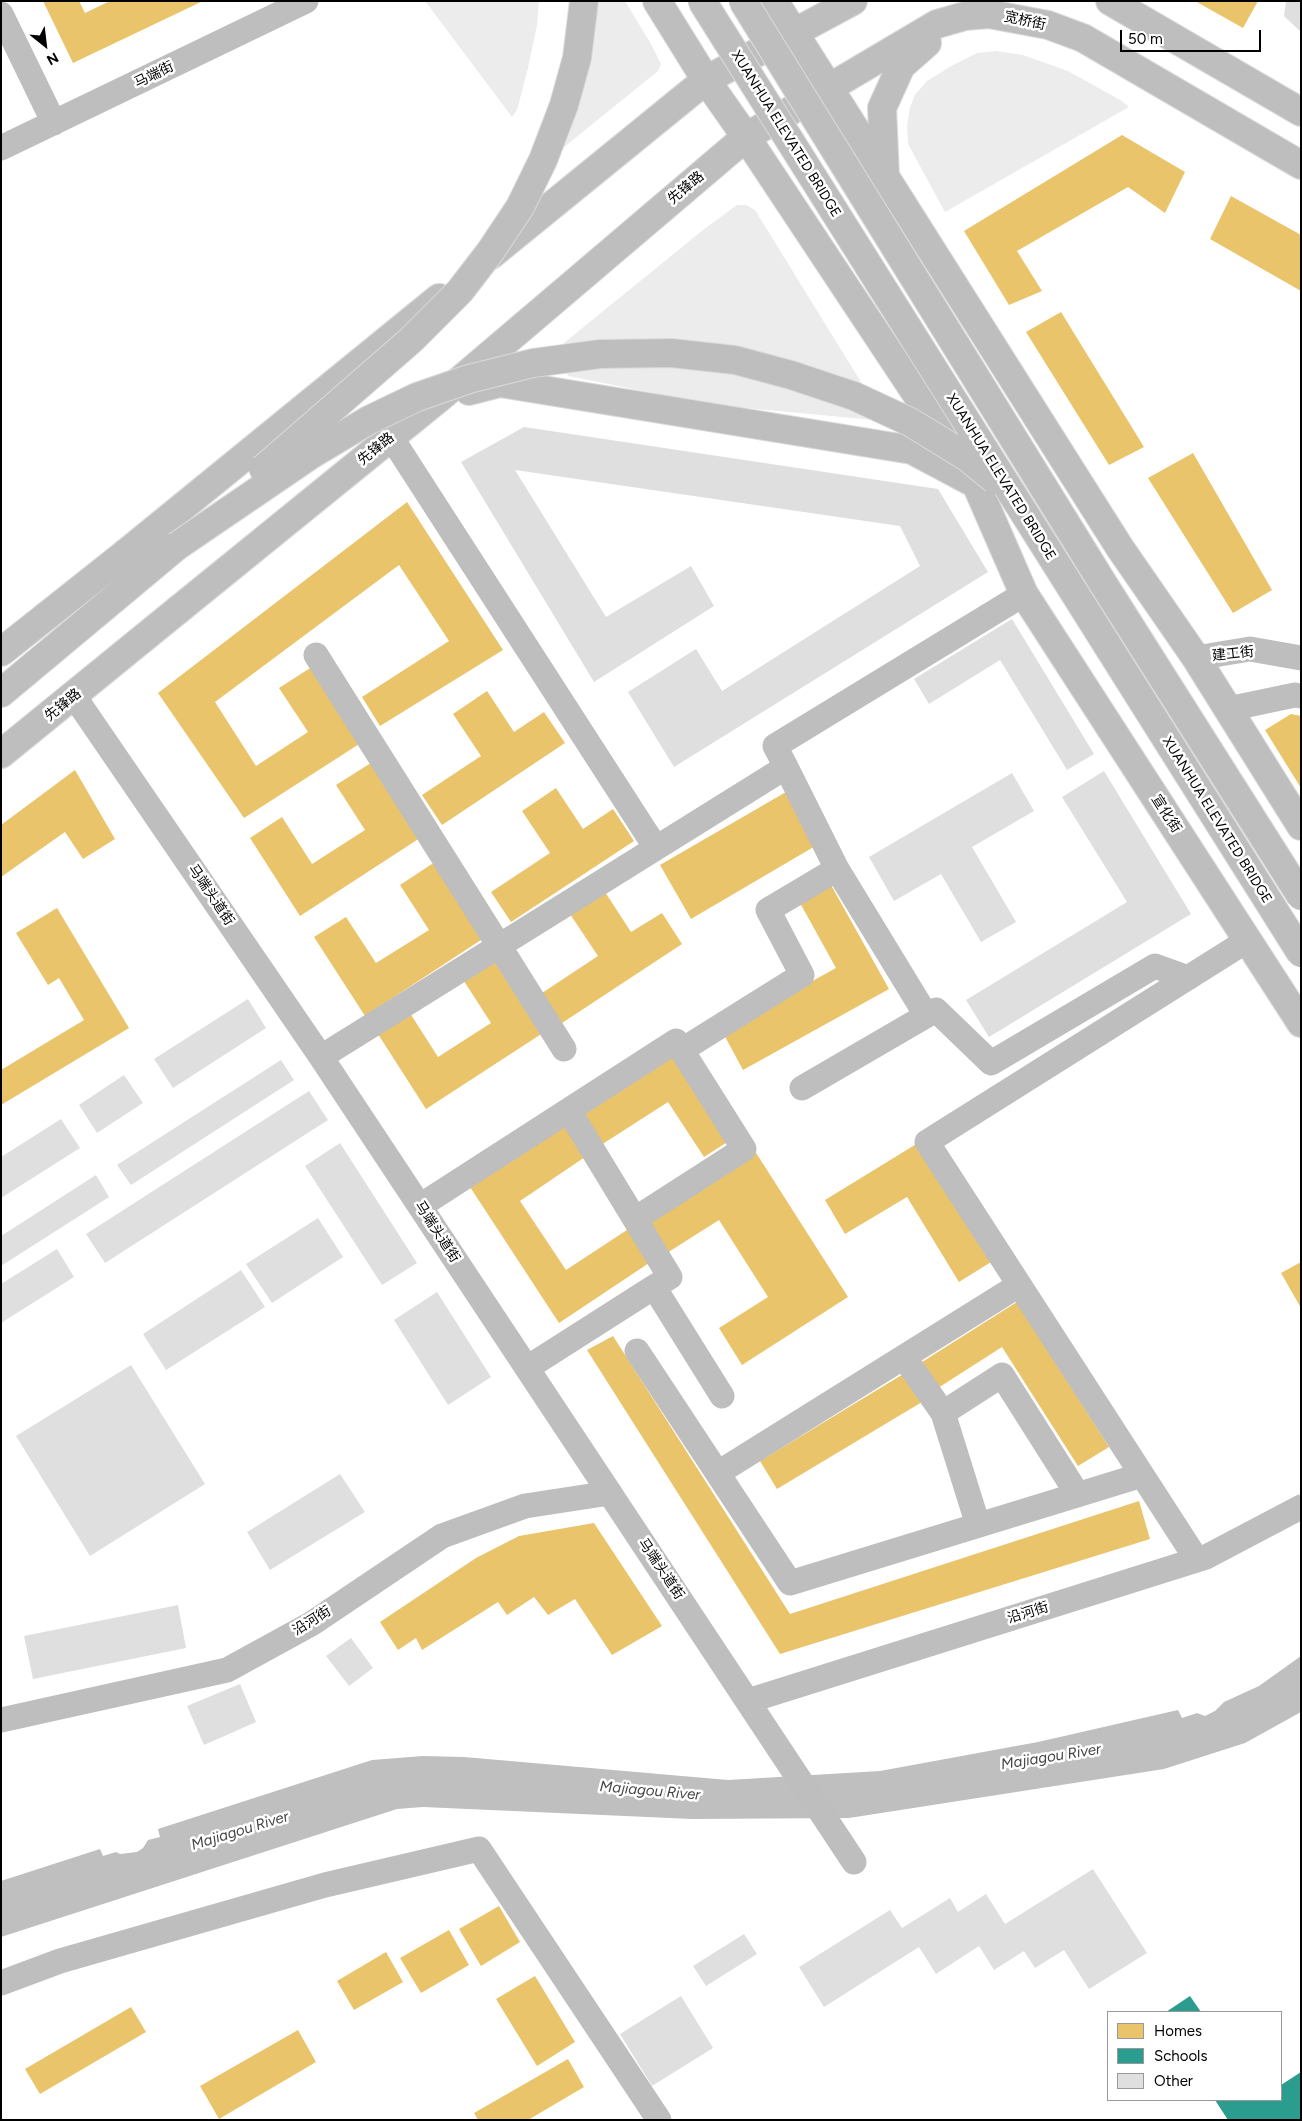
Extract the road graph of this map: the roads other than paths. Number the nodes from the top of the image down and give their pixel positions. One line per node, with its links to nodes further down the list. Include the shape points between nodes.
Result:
1 (306, 1): 15 (street, 马端街)
2 (584, 1): 23 (main road, bridge, via 577,58 554,133 520,207 490,252 460,290 411,340)
3 (657, 1): 12 (main road, 宣化街)
4 (702, 1): 42 (main road, XUANHUA ELEVATED BRIDGE, bridge)
5 (743, 1): 24 (main road, bridge)
6 (774, 1): 11 (main road)
7 (853, 1): 11 (main road)
8 (1110, 1): 14 (main road)
9 (1, 14): 15 (street)
10 (966, 16): 13 (main road, 宽桥街, via 936,24); 18 (main road, 宽桥街, via 1013,17 1083,38); 19 (main road, via 900,66 882,108)
11 (794, 32): 12 (main road); 13 (main road)
12 (706, 80): 16 (main road, 宣化街); 26 (main road, via 126,554)
13 (829, 88): 16 (main road, 宽桥街); 19 (main road)
14 (1301, 112)
15 (54, 123): 17 (street, 马端街)
16 (746, 137): 20 (main road, 先锋路); 22 (main road, 宣化街)
17 (1, 148)
18 (1301, 165)
19 (885, 178): 28 (main road, via 1120,548)
20 (438, 399): 21 (main road, 先锋路); 22 (main road, via 500,384 510,385 912,450)
21 (391, 437): 31 (main road, 先锋路); 37 (street)
22 (976, 484): 25 (main road, 宣化街)
23 (177, 546): 24 (main road, bridge, via 312,454 369,420 416,398 469,379 533,362 600,354 671,353 735,360 791,375 854,396 910,422 967,458 1024,504); 30 (main road)
24 (1104, 584): 39 (main road, bridge)
25 (1027, 599): 35 (street, via 775,746); 40 (main road, 宣化街)
26 (4, 646)
27 (316, 655): 41 (street)
28 (1196, 658): 29 (street, 建工街, via 1250,649); 33 (main road)
29 (1301, 658)
30 (1, 693)
31 (74, 696): 34 (main road, 先锋路); 48 (street, 马端头道街)
32 (1301, 696): 33 (street)
33 (1228, 709): 36 (main road)
34 (1, 754)
35 (786, 766): 37 (street); 38 (street)
36 (1301, 826)
37 (656, 848): 41 (street)
38 (837, 869): 44 (street); 47 (street, via 768,910 802,975)
39 (1301, 896)
40 (1248, 940): 43 (street); 45 (main road, 宣化街)
41 (499, 946): 46 (street); 48 (street)
42 (1301, 953)
43 (1188, 978): 44 (street, via 1155,966 991,1063 936,1010); 53 (street, via 927,1142)
44 (926, 1015): 49 (street)
45 (1301, 1023)
46 (564, 1048)
47 (682, 1050): 50 (street, via 676,1041); 52 (street, via 744,1149)
48 (321, 1057): 51 (street, 马端头道街)
49 (802, 1088)
50 (568, 1111): 51 (street); 52 (street)
51 (420, 1206): 57 (street, 马端头道街)
52 (635, 1219): 54 (street, via 670,1277)
53 (1019, 1285): 56 (street); 61 (street)
54 (654, 1287): 57 (street); 58 (street)
55 (637, 1351): 60 (street)
56 (904, 1357): 59 (street); 60 (street)
57 (527, 1368): 62 (street, 马端头道街)
58 (722, 1396)
59 (943, 1413): 63 (street, via 1002,1375); 65 (street)
60 (718, 1473): 65 (street, via 790,1583)
61 (1142, 1475): 63 (street); 66 (street)
62 (610, 1493): 67 (street, 马端头道街); 68 (street, 沿河街, via 525,1506 442,1536 311,1624 227,1670)
63 (1078, 1495): 65 (street)
64 (1301, 1507): 66 (street, 沿河街)
65 (978, 1525)
66 (1196, 1560): 67 (street, 沿河街)
67 (748, 1701): 69 (street, 马端头道街)
68 (1, 1720)
69 (854, 1862)
70 (1, 1983): 71 (street, via 60,1961 325,1885 479,1849)
71 (659, 2120)

